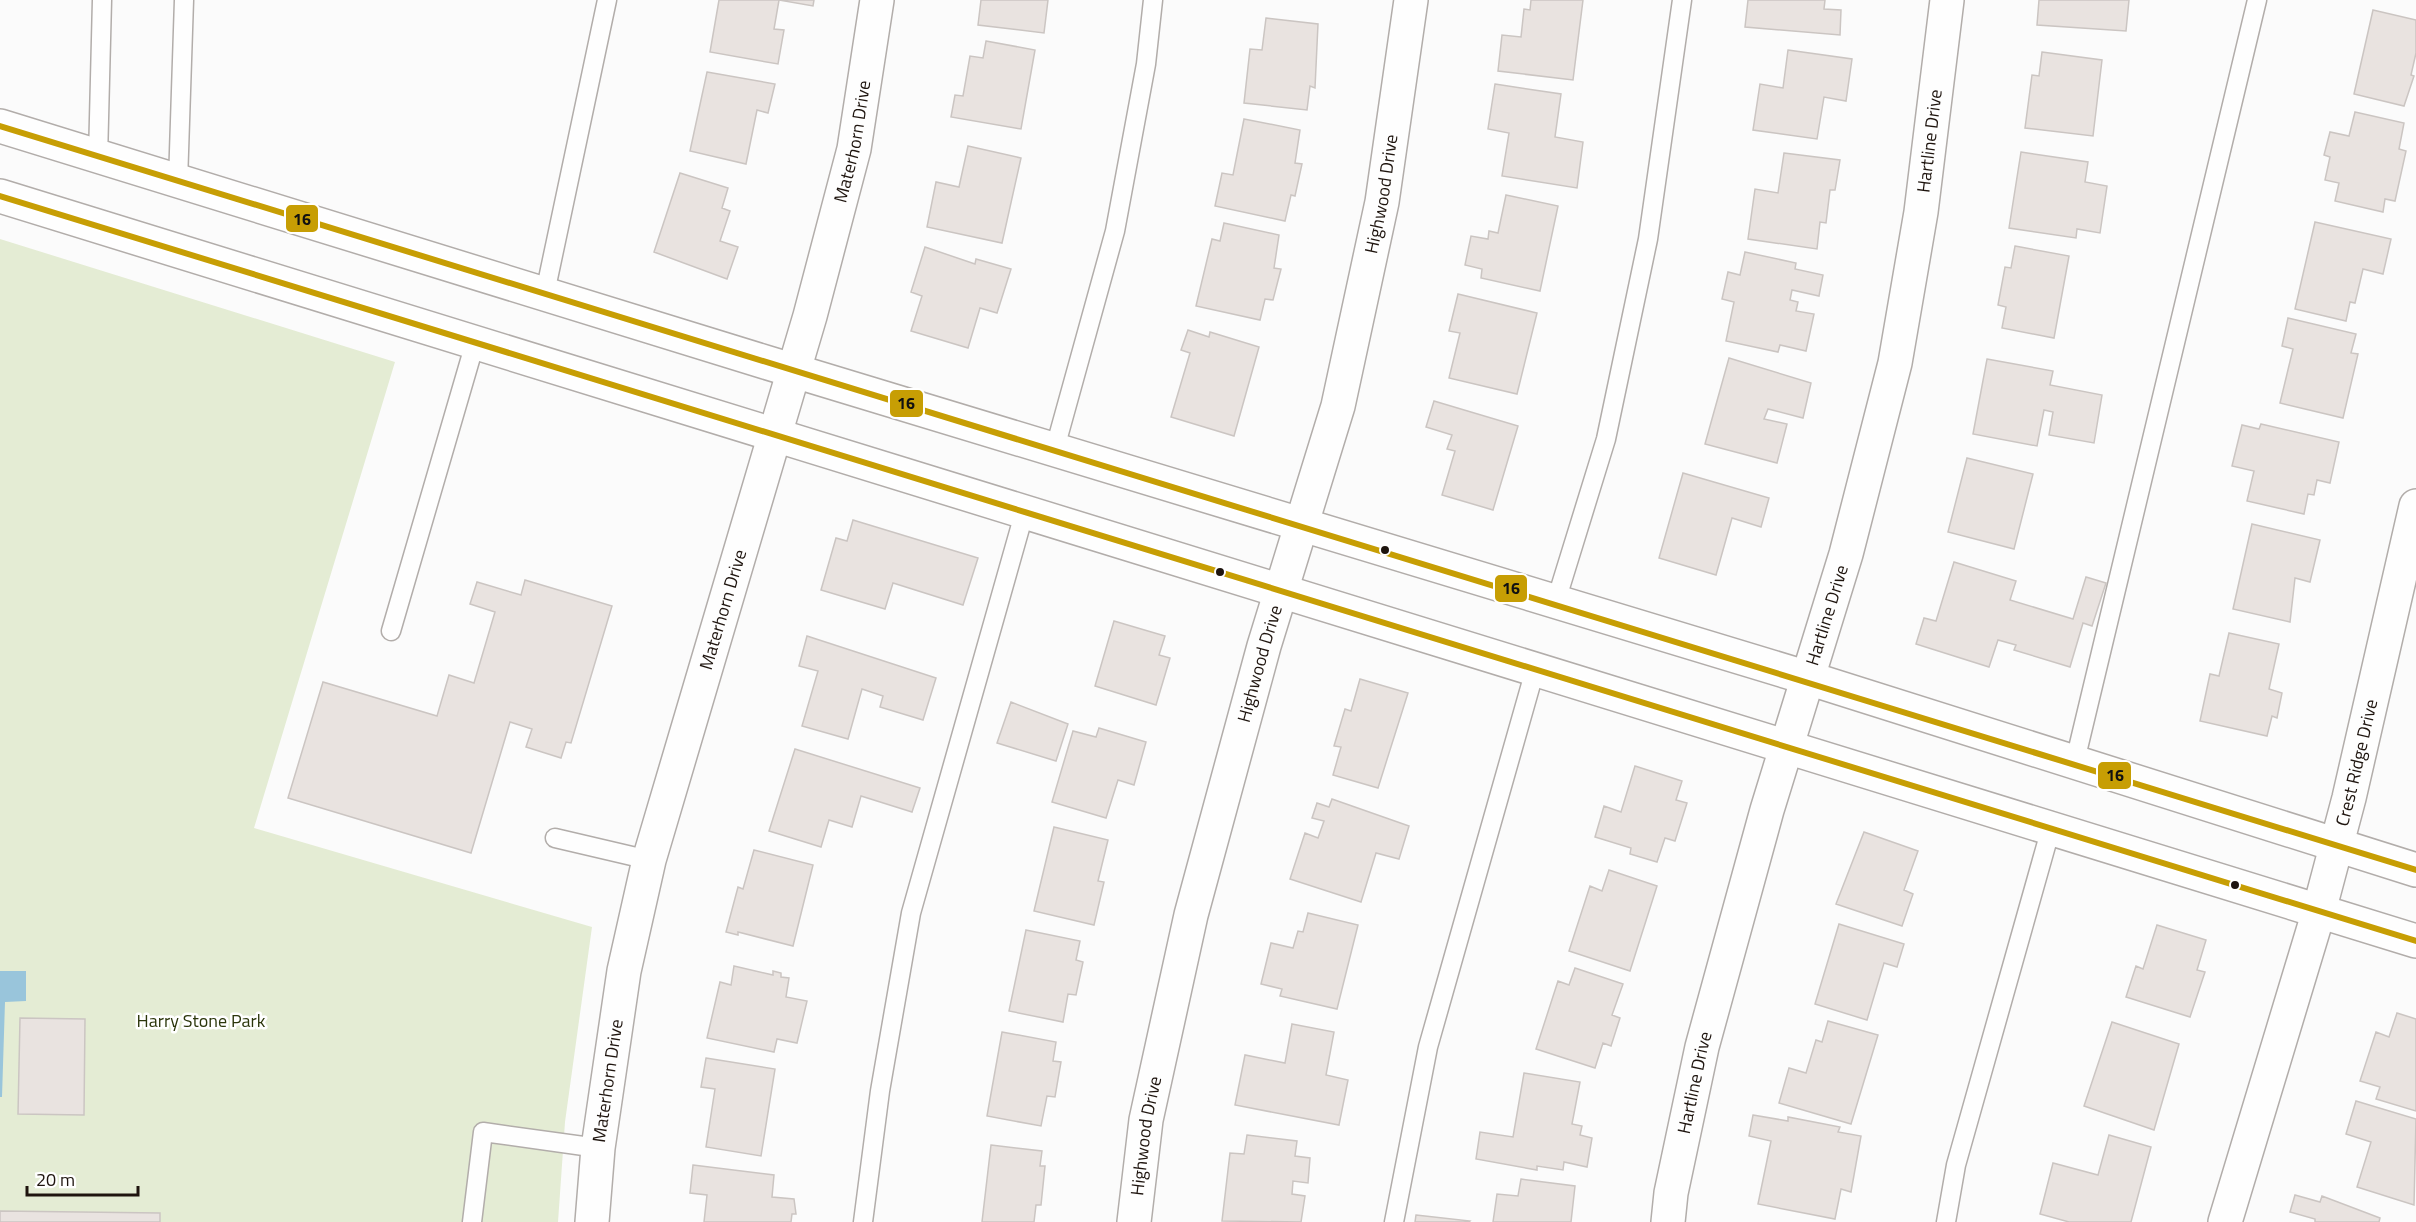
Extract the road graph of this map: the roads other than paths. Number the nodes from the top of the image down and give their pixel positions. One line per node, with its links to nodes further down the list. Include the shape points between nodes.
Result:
1 (102, 0): 11 (lane)
2 (184, 0): 12 (lane)
3 (607, 0): 14 (lane)
4 (878, 0): 16 (main road, Materhorn Drive, via 854,149)
5 (1153, 0): 18 (lane, via 1146,64 1115,231)
6 (1411, 0): 21 (main road, Highwood Drive, via 1380,214 1338,406)
7 (1682, 0): 23 (lane, via 1646,250 1606,439)
8 (1947, 0): 26 (main road, Hartline Drive, via 1922,212 1895,363 1846,554)
9 (2258, 0): 28 (lane)
10 (0, 126): 11 (main road)
11 (98, 158): 12 (main road)
12 (178, 182): 14 (main road)
13 (0, 196): 15 (main road)
14 (545, 293): 16 (main road)
15 (475, 343): 17 (main road); 24 (lane)
16 (793, 370): 17 (main road, Materhorn Drive); 18 (main road)
17 (773, 433): 20 (main road); 32 (main road, Materhorn Drive)
18 (1055, 448): 21 (main road)
19 (2416, 506): 31 (main road, Crest Ridge Drive)
20 (1024, 514): 22 (main road); 39 (lane, via 911,913 880,1091)
21 (1301, 523): 22 (main road, Highwood Drive); 23 (main road)
22 (1280, 592): 25 (main road); 40 (main road, Highwood Drive, via 1191,915 1146,1120)
23 (1556, 601): 26 (main road)
24 (391, 631)
25 (1535, 670): 27 (main road); 41 (lane, via 1428,1047)
26 (1808, 678): 27 (main road, Hartline Drive); 28 (main road)
27 (1788, 746): 29 (main road); 42 (main road, Hartline Drive, via 1702,1047)
28 (2075, 761): 31 (main road)
29 (2051, 828): 34 (main road); 43 (lane, via 1956,1165)
30 (555, 838): 32 (lane)
31 (2336, 845): 33 (main road); 34 (main road, Crest Ridge Drive)
32 (649, 860): 36 (main road, Materhorn Drive, via 624,971)
33 (2416, 870)
34 (2319, 911): 35 (main road); 44 (main road, Crest Ridge Drive)
35 (2416, 941)
36 (598, 1148): 37 (lane, via 483,1132); 38 (main road, Materhorn Drive)
37 (472, 1222)
38 (592, 1222)
39 (863, 1222)
40 (1134, 1222)
41 (1394, 1222)
42 (1668, 1222)
43 (1946, 1222)
44 (2225, 1222)

